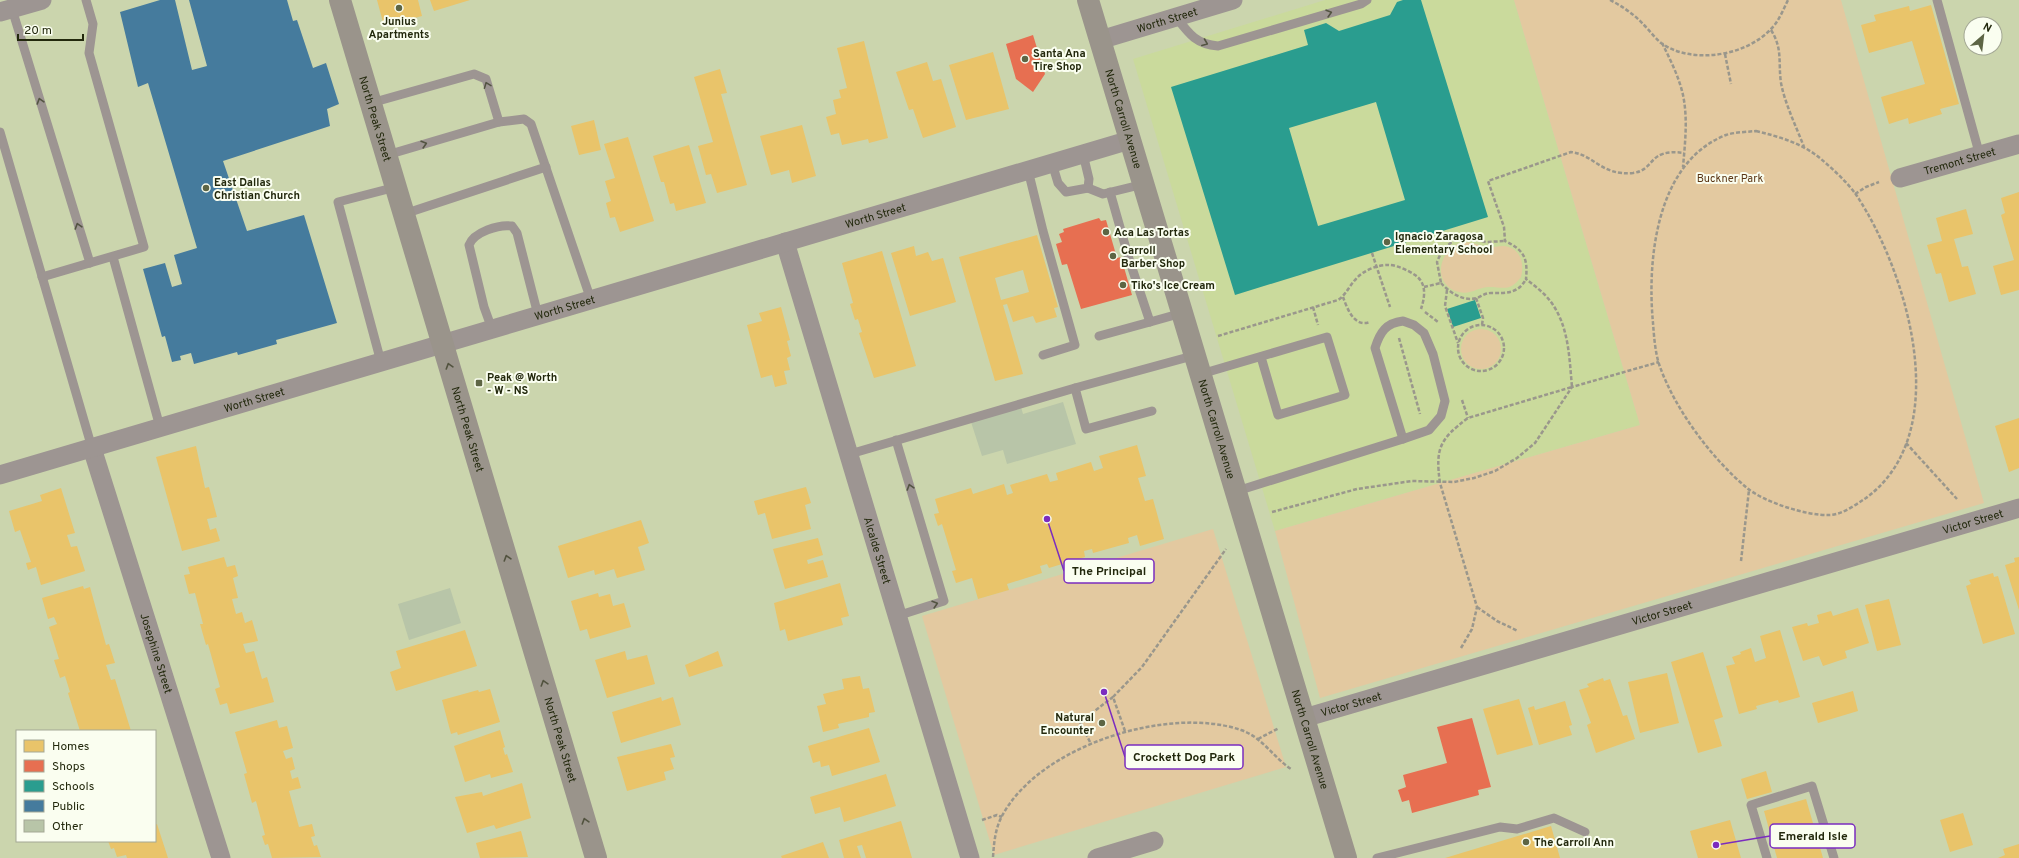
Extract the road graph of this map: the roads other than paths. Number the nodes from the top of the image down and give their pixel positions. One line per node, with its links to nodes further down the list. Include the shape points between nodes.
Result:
1 (42, 0): 8 (street)
2 (86, 0): 29 (lane, via 93,24 89,53 144,247)
3 (340, 0): 11 (main road, North Peak Street)
4 (1088, 0): 10 (main road, North Carroll Avenue)
5 (1234, 0): 9 (street, Worth Street)
6 (1367, 0): 9 (lane, one-way to 6, via 1187,32 1204,44 1218,46 1361,4)
7 (1937, 0): 18 (lane)
8 (6, 11): 30 (lane, one-way to 8)
9 (1176, 17): 10 (street, Worth Street)
10 (1100, 40): 14 (main road, North Carroll Avenue)
11 (371, 103): 12 (lane, one-way to 11, via 486,79 474,74); 17 (main road, North Peak Street)
12 (499, 122): 17 (lane, one-way to 12); 20 (lane, via 520,119 531,124)
13 (0, 132): 31 (lane)
14 (1130, 140): 16 (street, Worth Street); 23 (main road, North Carroll Avenue)
15 (2019, 144): 18 (street, Tremont Street)
16 (1083, 154): 19 (street, Worth Street); 25 (lane, via 1089,179)
17 (387, 155): 24 (main road, North Peak Street)
18 (1980, 156): 22 (street, Tremont Street)
19 (1052, 163): 21 (street, Worth Street); 25 (lane, via 1058,183 1066,192)
20 (546, 167): 27 (lane); 32 (lane)
21 (1028, 170): 28 (street, Worth Street); 39 (lane, via 1075,345)
22 (1900, 178)
23 (1144, 184): 26 (lane); 33 (main road, North Carroll Avenue)
24 (396, 187): 27 (main road, North Peak Street); 41 (lane, via 338,202)
25 (1088, 188): 26 (lane, via 1104,194)
26 (1110, 192): 35 (lane)
27 (404, 214): 38 (main road, North Peak Street)
28 (785, 242): 32 (street, Worth Street); 49 (street, Alcalde Street)
29 (113, 257): 30 (lane); 45 (lane)
30 (90, 263): 31 (lane)
31 (42, 277): 48 (lane)
32 (591, 300): 34 (street, Worth Street)
33 (1184, 312): 35 (lane); 42 (main road, North Carroll Avenue)
34 (538, 316): 36 (street, Worth Street); 36 (lane, via 516,233 512,226 505,225 476,235 469,245)
35 (1150, 322): 37 (lane)
36 (492, 329): 38 (street, Worth Street)
37 (1099, 336)
38 (443, 344): 41 (street, Worth Street); 58 (main road, North Peak Street, one-way to 38)
39 (1043, 355)
40 (1261, 357): 40 (lane, via 1327,337 1344,395 1278,415); 42 (lane)
41 (381, 362): 45 (street, Worth Street)
42 (1198, 365): 43 (lane); 51 (main road, North Carroll Avenue)
43 (1075, 388): 44 (lane, via 1086,429); 47 (lane)
44 (1152, 411)
45 (160, 427): 48 (street, Worth Street)
46 (1403, 439): 46 (lane, via 1429,430 1441,416 1445,400 1434,354 1424,333 1403,321 1394,322 1383,329 1378,335 1375,348); 51 (lane)
47 (896, 440): 49 (lane); 53 (lane, one-way to 47, via 944,602)
48 (92, 448): 50 (street, Worth Street); 57 (street, Josephine Street)
49 (850, 454): 53 (street, Alcalde Street)
50 (0, 475)
51 (1237, 491): 54 (main road, North Carroll Avenue)
52 (2019, 508): 54 (street, Victor Street)
53 (897, 616): 59 (street, Alcalde Street)
54 (1304, 718): 61 (main road, North Carroll Avenue)
55 (1585, 832): 62 (lane, via 1554,818 1518,829 1500,827)
56 (1154, 841): 60 (street)
57 (221, 858)
58 (596, 858)
59 (970, 858)
60 (1097, 858)
61 (1346, 858)
62 (1377, 858)
63 (1767, 858): 64 (lane, via 1751,805 1812,786)
64 (1834, 858)

